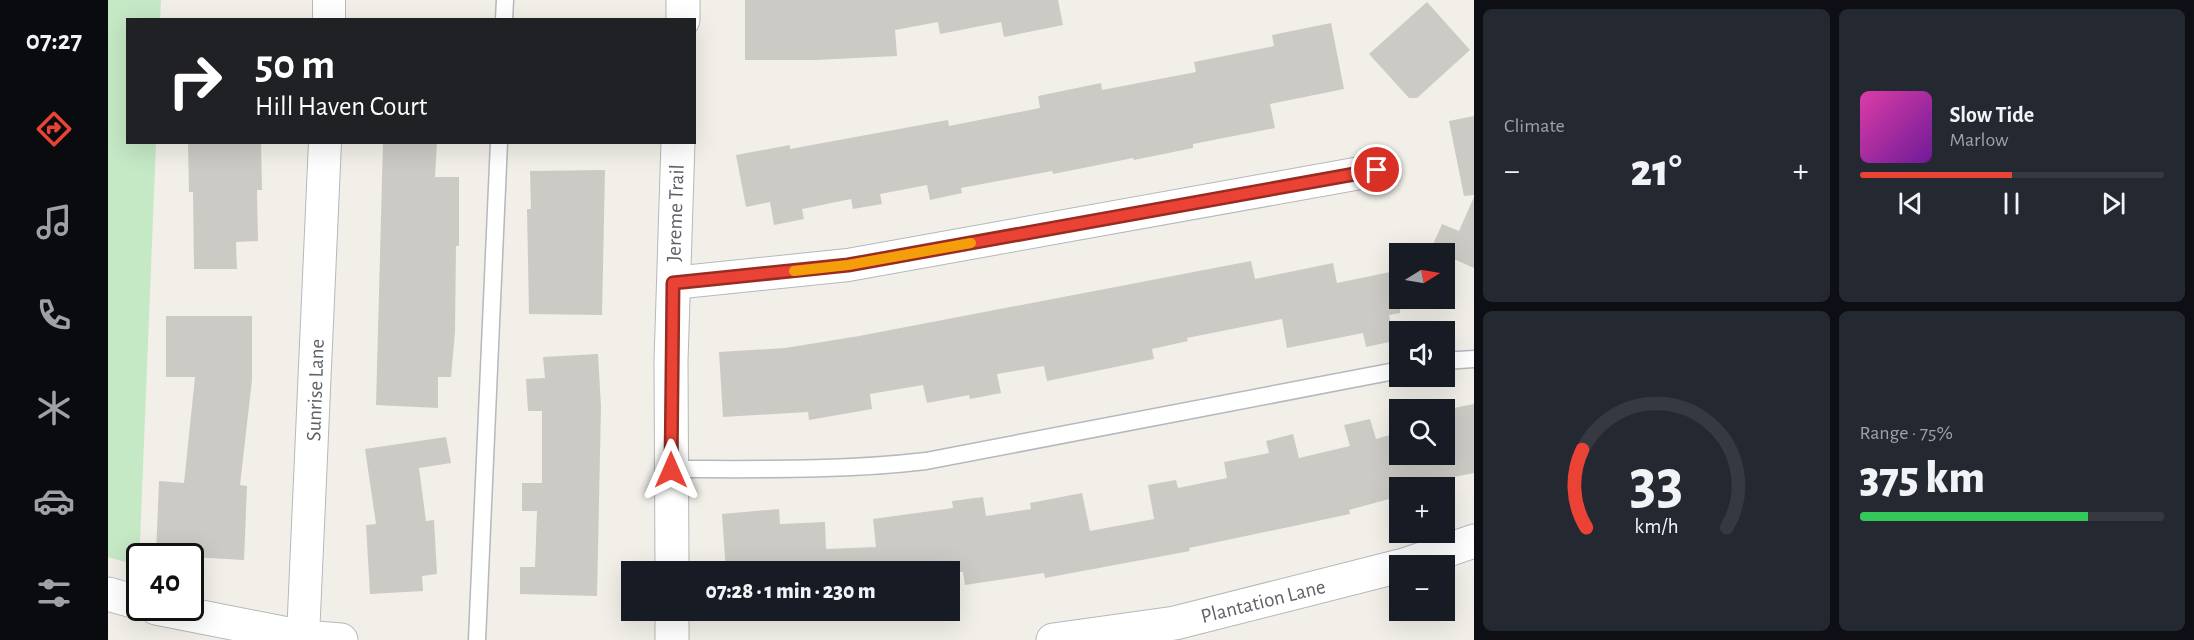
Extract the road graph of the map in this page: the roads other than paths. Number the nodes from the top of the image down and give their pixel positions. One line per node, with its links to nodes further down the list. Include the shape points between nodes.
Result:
1 (329, 0): 4 (street)
2 (505, 0): 5 (lane)
3 (683, 0): 6 (street)
4 (329, 18)
5 (504, 18)
6 (683, 18)
7 (325, 144): 24 (street, Sunrise Lane)
8 (499, 144): 26 (lane)
9 (678, 144): 11 (street, Jereme Trail)
10 (1377, 170): 11 (street, via 848,265)
11 (673, 283): 15 (street, Jereme Trail)
12 (1474, 359): 13 (lane)
13 (1455, 361)
14 (1389, 372): 15 (lane, via 926,461 873,467)
15 (671, 470): 18 (street, Jereme Trail)
16 (1474, 541): 17 (street, Plantation Lane)
17 (1433, 555)
18 (672, 561)
19 (1389, 569): 28 (street, Plantation Lane, via 1175,623)
20 (108, 594): 21 (street)
21 (126, 599)
22 (204, 617): 24 (street)
23 (672, 621): 27 (street)
24 (303, 637): 25 (street)
25 (341, 640)
26 (477, 640)
27 (672, 640)
28 (1053, 640)

